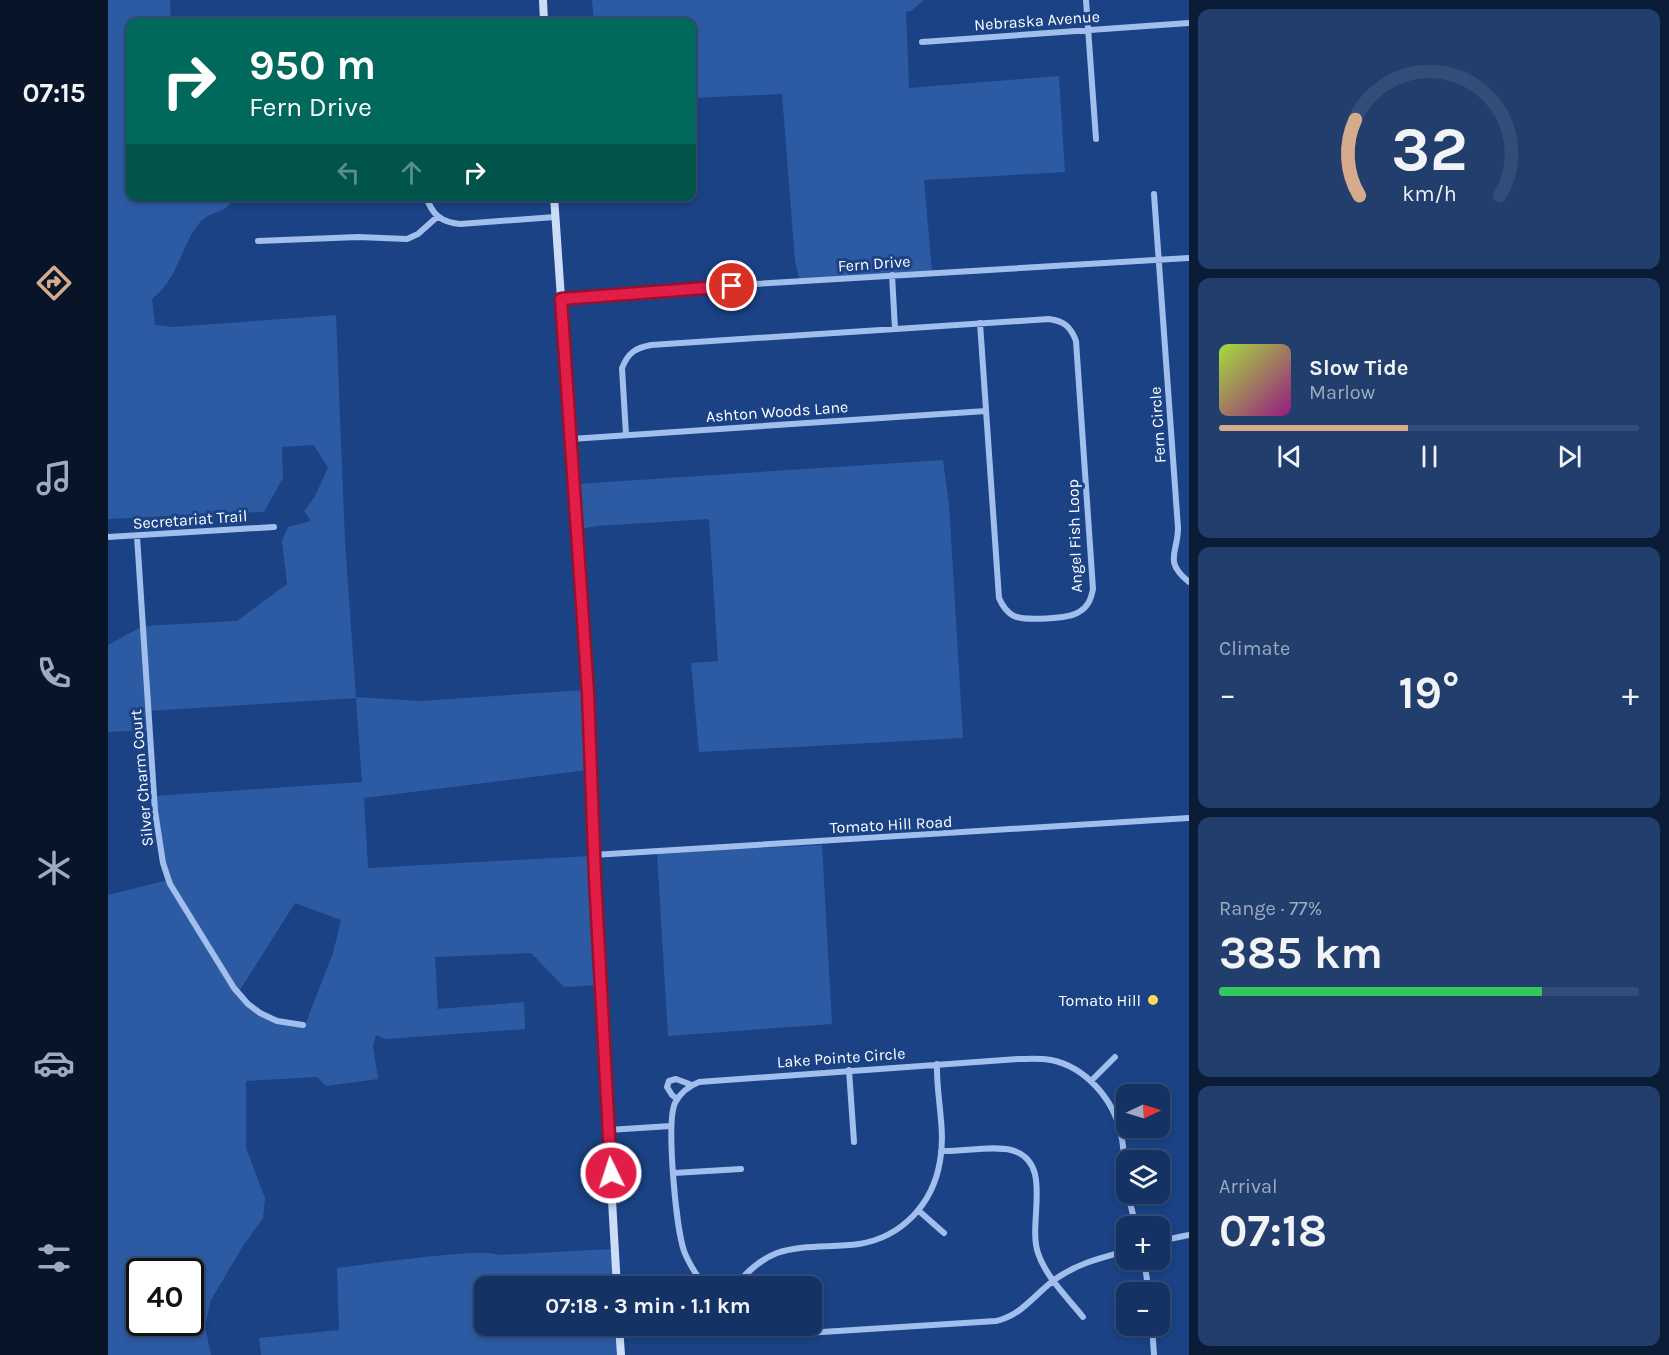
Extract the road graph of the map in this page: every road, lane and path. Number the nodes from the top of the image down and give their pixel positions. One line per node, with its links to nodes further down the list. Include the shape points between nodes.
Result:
1 (543, 0): 3 (street)
2 (1086, 0): 5 (street)
3 (544, 18)
4 (1189, 23): 5 (street, Nebraska Avenue)
5 (1089, 30): 6 (street, Nebraska Avenue); 7 (street)
6 (922, 42)
7 (1096, 139)
8 (1154, 194): 15 (street, Fern Circle)
9 (428, 201): 11 (street)
10 (554, 201): 12 (street)
11 (437, 217): 12 (street, via 460,224); 13 (street, via 407,239)
12 (555, 217): 17 (street)
13 (258, 241)
14 (1189, 258): 15 (street, Fern Drive)
15 (1160, 260): 16 (street, Fern Drive); 26 (street, Fern Circle, via 1178,528 1173,560)
16 (892, 275): 17 (street, Fern Drive); 19 (street)
17 (561, 299): 22 (street)
18 (980, 323): 19 (street, Angel Fish Loop); 20 (street, Angel Fish Loop); 20 (street, Angel Fish Loop, via 1048,319 1066,324 1073,332 1093,589 1088,605 1078,613 1024,619 1008,612 999,598)
19 (896, 329): 21 (street, Angel Fish Loop, via 640,347 626,358 622,368)
20 (986, 411): 21 (street, Ashton Woods Lane)
21 (626, 435): 22 (street, Ashton Woods Lane)
22 (571, 439): 28 (street)
23 (274, 527): 24 (street, Secretariat Trail)
24 (137, 536): 25 (street, Secretariat Trail); 29 (street, Silver Charm Court, via 154,811 170,884 234,988 248,1004 277,1021)
25 (108, 537)
26 (1189, 582)
27 (1189, 818): 28 (street, Tomato Hill Road)
28 (594, 855): 37 (street)
29 (303, 1025)
30 (1115, 1057): 33 (street)
31 (937, 1065): 32 (street, Lake Pointe Circle); 33 (street, Lake Pointe Circle, via 1043,1059 1060,1063); 40 (street)
32 (849, 1070): 34 (street, Lake Pointe Circle, via 707,1080); 38 (street)
33 (1091, 1082): 39 (street, Lake Pointe Circle, via 1116,1117)
34 (692, 1085): 35 (street); 35 (street, Lake Pointe Circle, via 676,1078 669,1081 667,1087)
35 (677, 1099): 36 (street)
36 (671, 1126): 37 (street); 42 (street)
37 (608, 1130): 48 (street)
38 (854, 1142)
39 (1123, 1150)
40 (941, 1152): 43 (street, via 933,1188); 51 (street, via 1008,1149 1027,1160 1035,1172 1037,1186 1035,1242 1040,1260)
41 (741, 1168): 42 (street)
42 (674, 1173): 49 (street, via 680,1237)
43 (919, 1211): 44 (street); 50 (street, via 900,1227 870,1242 795,1248 757,1263)
44 (944, 1233)
45 (1189, 1235): 46 (street)
46 (1170, 1239)
47 (1116, 1254): 51 (street, via 1090,1260)
48 (616, 1276)
49 (698, 1276)
50 (745, 1276)
51 (1054, 1280): 52 (street); 53 (street, via 1022,1310 1005,1319)
52 (1083, 1317)
53 (822, 1332)
54 (620, 1336): 56 (street)
55 (1153, 1336): 57 (street)
56 (621, 1355)
57 (1154, 1355)

